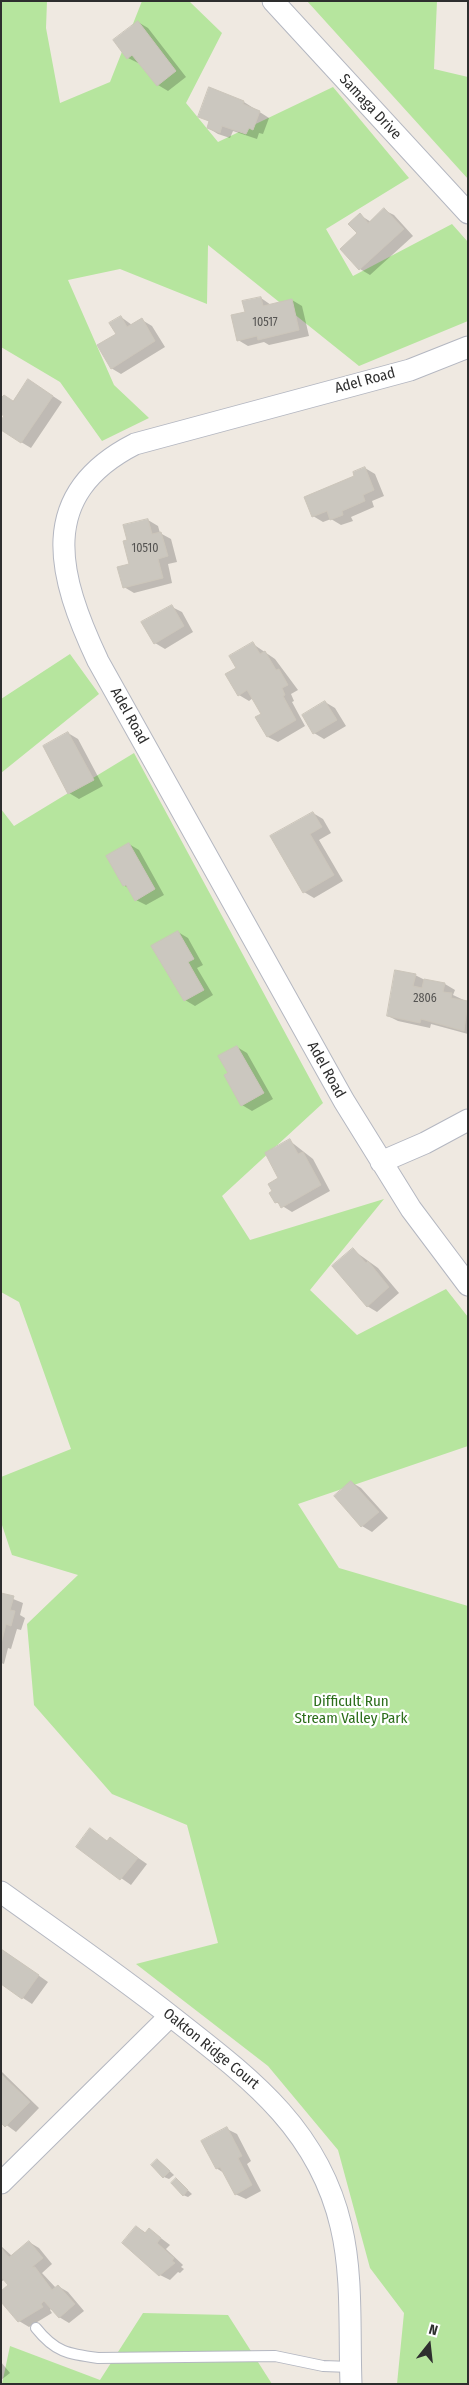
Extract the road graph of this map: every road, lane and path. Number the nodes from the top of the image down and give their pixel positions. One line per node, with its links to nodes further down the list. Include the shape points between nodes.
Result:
1 (273, 1): 2 (street, Samaga Drive)
2 (468, 213)
3 (468, 348): 5 (street, Adel Road, via 410,370 135,444 99,466 85,482 74,500 64,538 71,596 98,661)
4 (468, 1120): 5 (street)
5 (381, 1162): 6 (street, Adel Road, via 410,1209)
6 (468, 1285)
7 (1, 1892): 8 (street, Oakton Ridge Court)
8 (170, 2016): 9 (street); 11 (street, Oakton Ridge Court, via 245,2074 271,2099 315,2158 331,2192 348,2266)
9 (1, 2183)
10 (36, 2328): 11 (lane, via 49,2345 76,2355 98,2358 275,2356)
11 (351, 2375)

